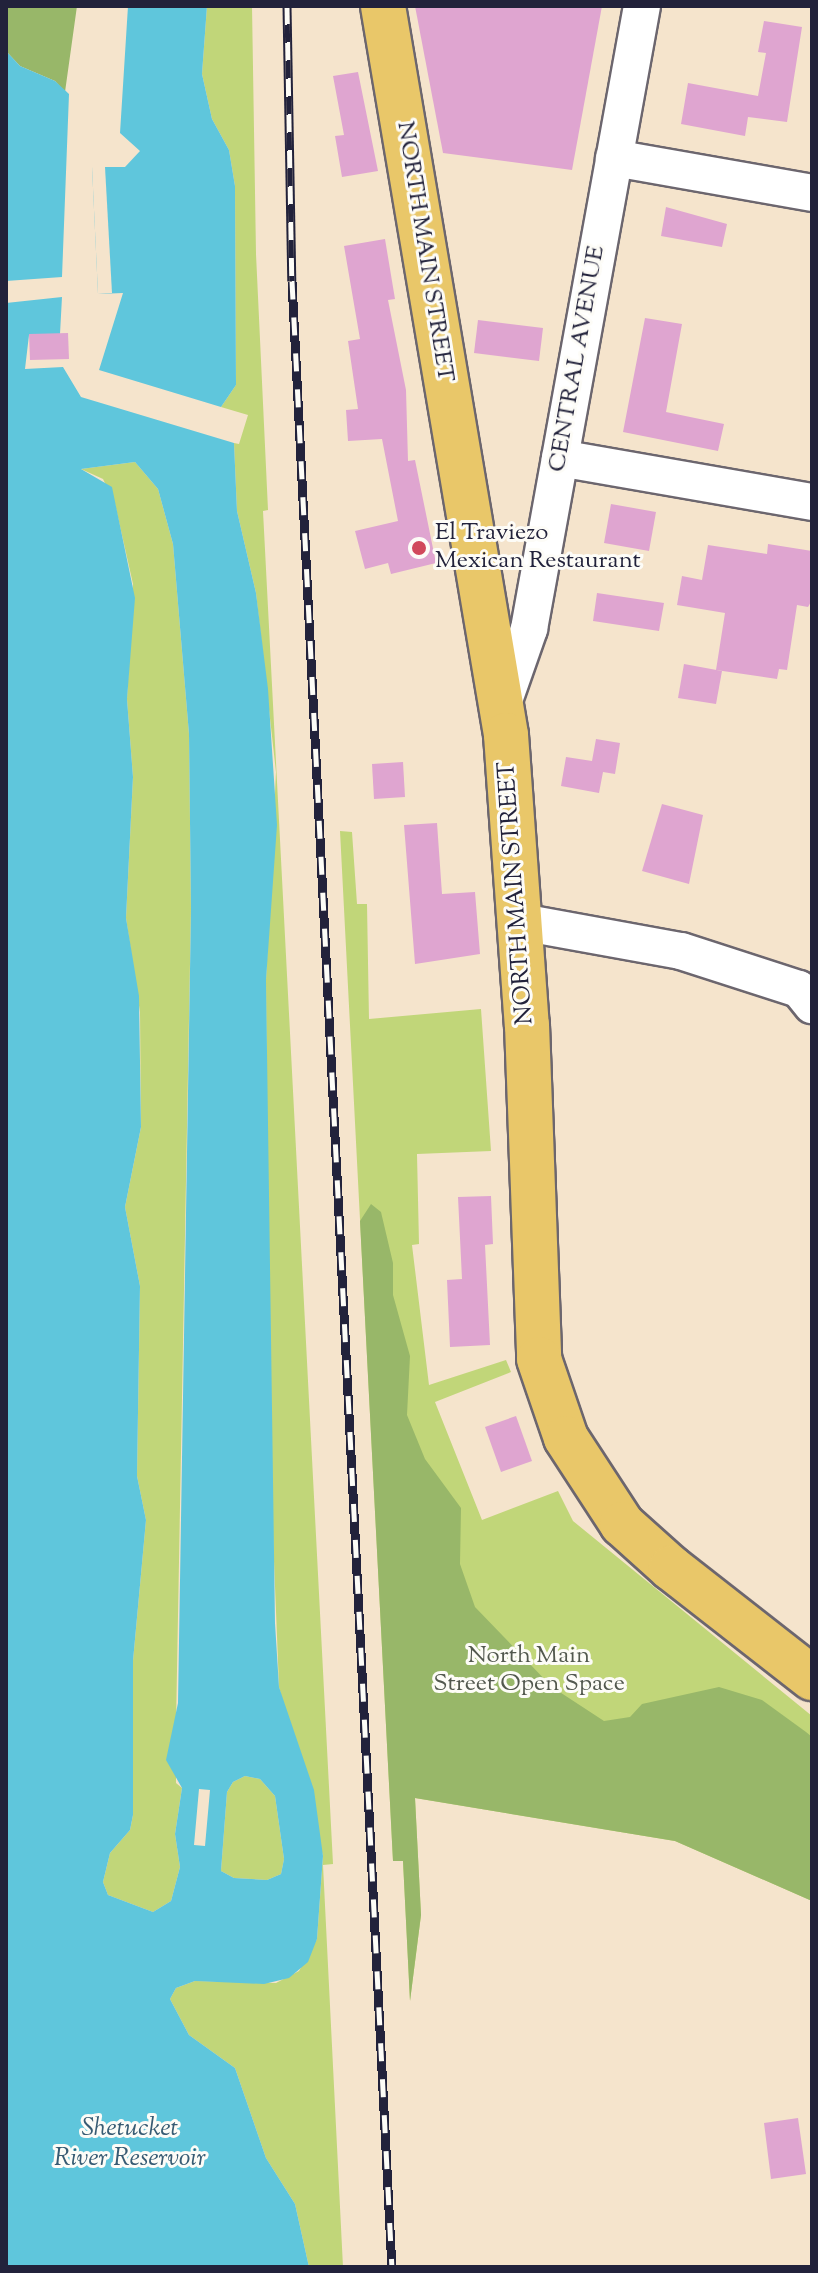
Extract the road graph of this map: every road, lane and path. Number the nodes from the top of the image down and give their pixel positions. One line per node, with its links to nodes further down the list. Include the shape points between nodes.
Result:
1 (383, 6): 7 (main road, NORTH MAIN STREET)
2 (642, 6): 3 (street, CENTRAL AVENUE)
3 (614, 158): 4 (street); 5 (street, CENTRAL AVENUE)
4 (812, 193)
5 (560, 458): 6 (street); 7 (street, CENTRAL AVENUE, via 525,650)
6 (812, 502)
7 (501, 709): 8 (main road, NORTH MAIN STREET)
8 (521, 922): 9 (street, via 681,951 799,989); 10 (main road, NORTH MAIN STREET, via 534,1323 556,1414 578,1462 622,1524)
9 (812, 1005)
10 (812, 1678)

